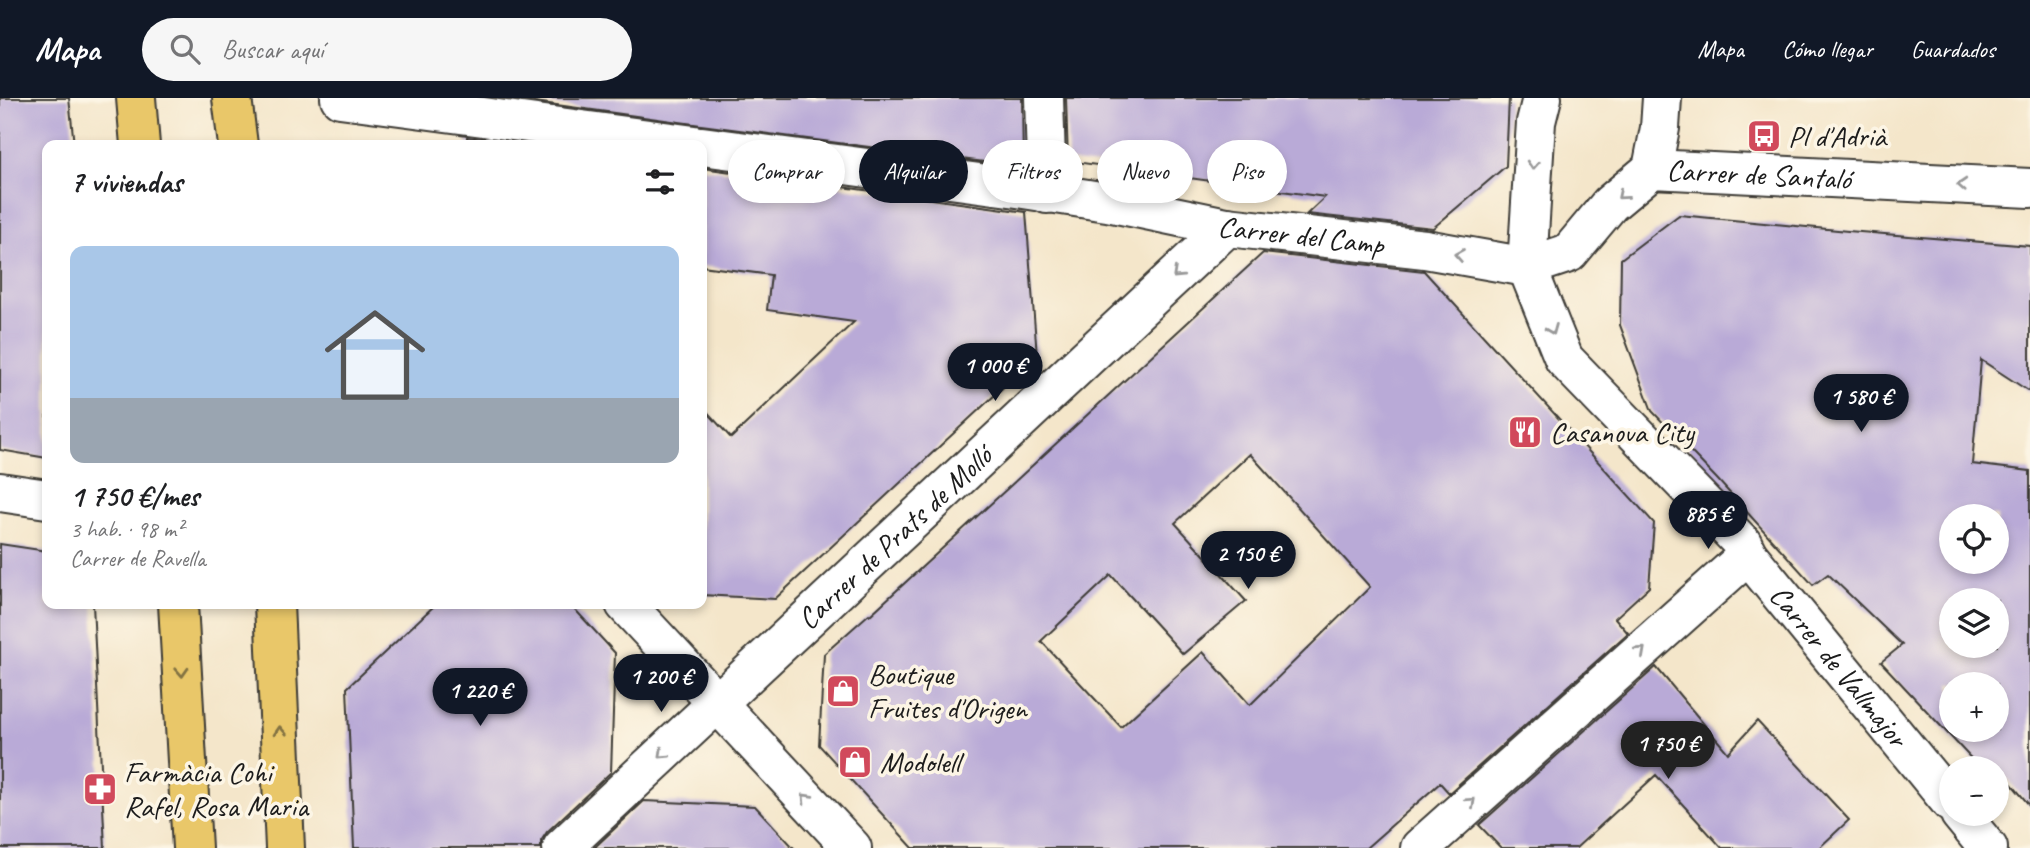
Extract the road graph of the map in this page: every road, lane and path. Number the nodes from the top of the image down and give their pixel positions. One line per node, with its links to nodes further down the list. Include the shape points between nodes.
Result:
1 (136, 98): 7 (main road)
2 (232, 98): 8 (main road)
3 (340, 98): 9 (street)
4 (1044, 98): 10 (street)
5 (1542, 98): 17 (street, one-way to 17, via 1536,122)
6 (1662, 98): 12 (street)
7 (140, 140)
8 (237, 140)
9 (656, 140)
10 (1045, 140)
11 (707, 147): 13 (street, Carrer del Camp)
12 (1652, 169): 14 (street, Carrer de Santaló, one-way to 12); 17 (street, Carrer de Santaló, one-way to 17, via 1610,204 1569,253)
13 (982, 185)
14 (2030, 188)
15 (1083, 199): 16 (street, Carrer del Camp)
16 (1227, 227): 17 (street, Carrer del Camp, one-way to 16, via 1425,249); 24 (street, Carrer de Prats de Molló, one-way to 24)
17 (1527, 267): 20 (street, Carrer de Vallmajor, one-way to 20, via 1564,359)
18 (0, 492): 19 (street)
19 (42, 498)
20 (1748, 555): 25 (street, Carrer de Vallmajor); 31 (street, one-way to 20)
21 (178, 609): 27 (main road, one-way to 27)
22 (274, 609): 28 (main road, one-way to 22)
23 (630, 609): 24 (street)
24 (717, 703): 29 (street, Carrer de Prats de Molló, one-way to 29); 30 (street, one-way to 24)
25 (1939, 788)
26 (1970, 826): 32 (street)
27 (192, 848)
28 (285, 848)
29 (562, 848)
30 (852, 848)
31 (1420, 848)
32 (1988, 848)

